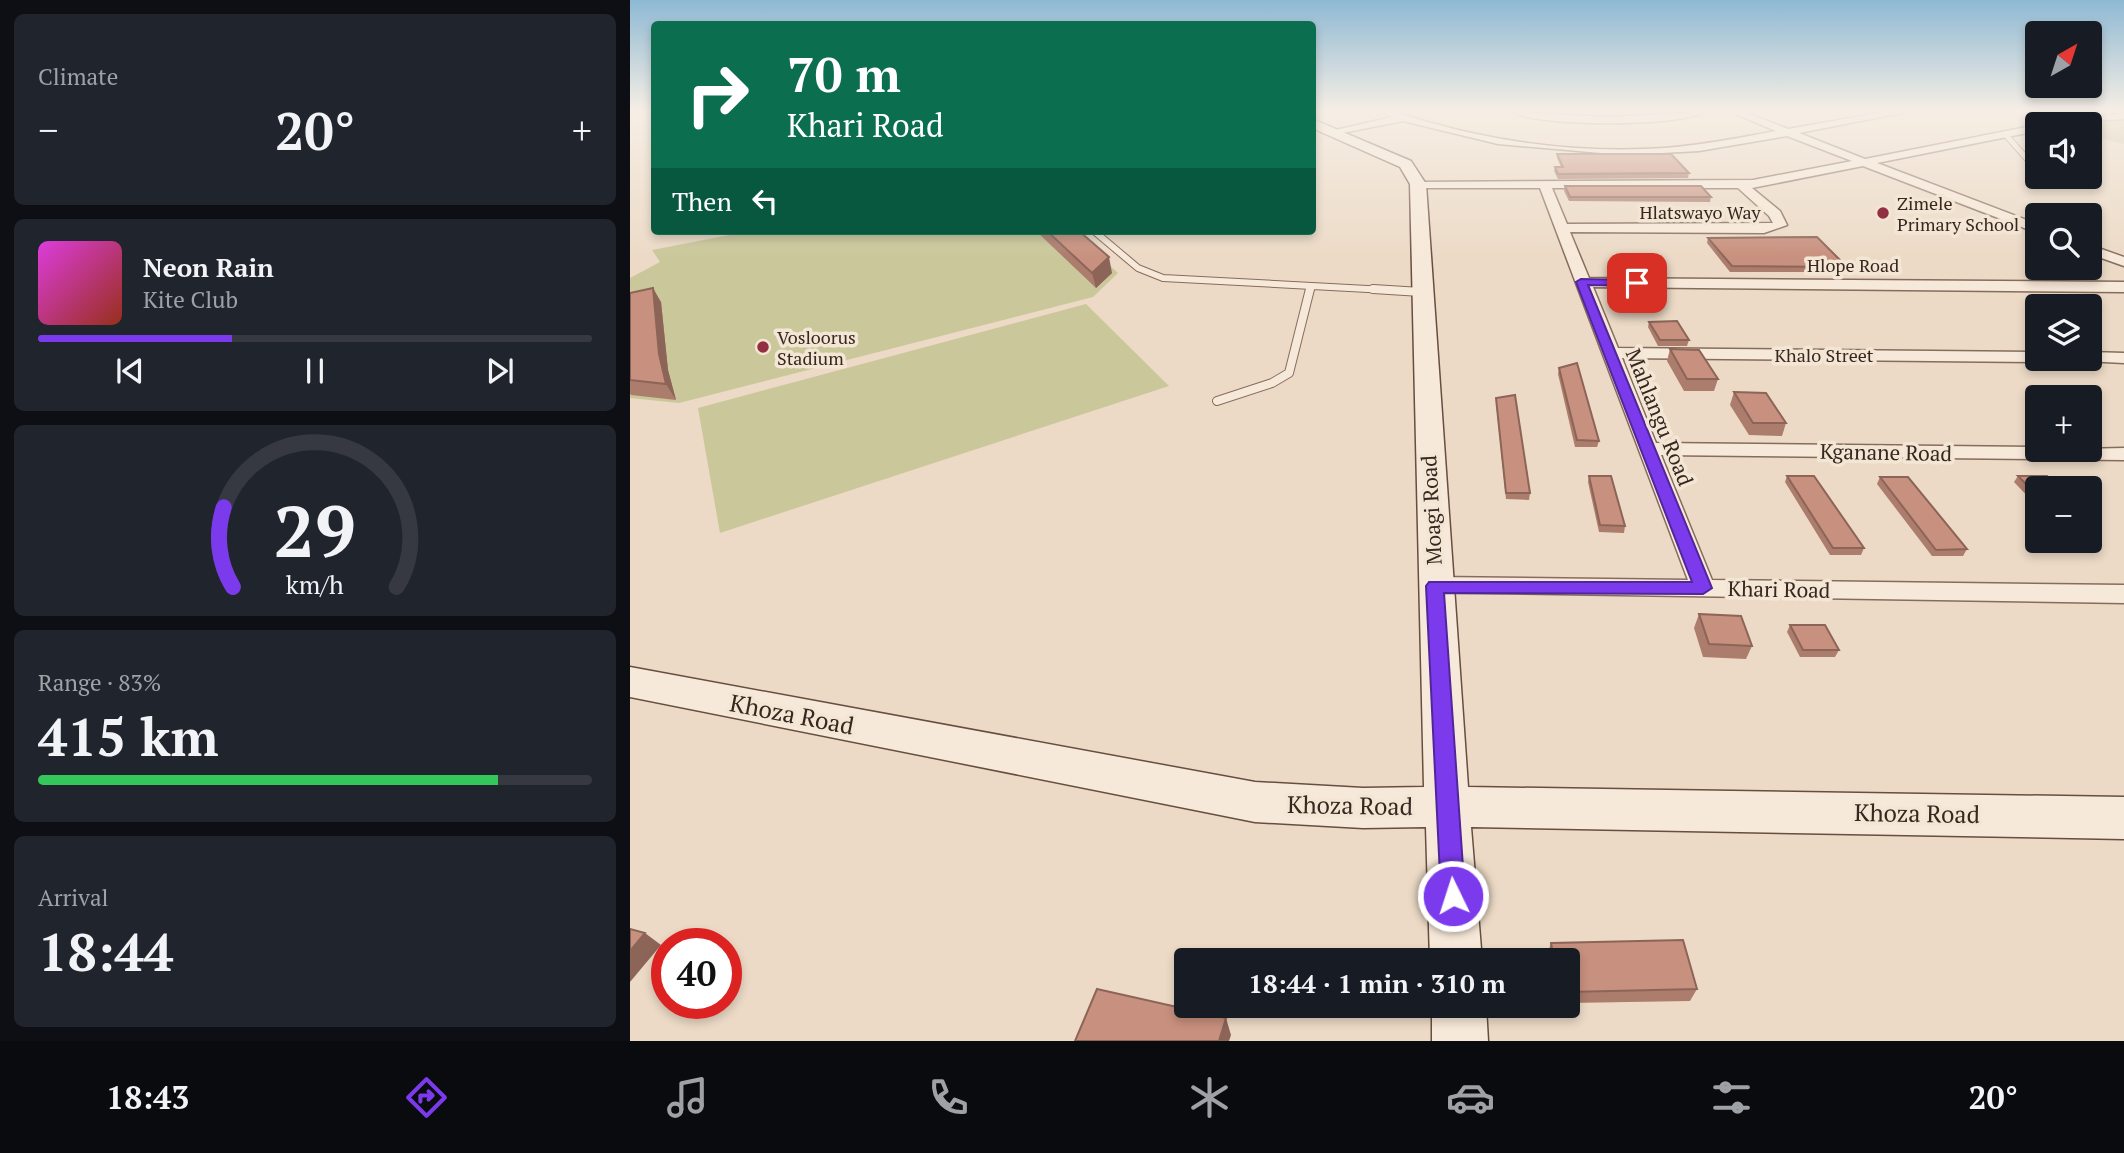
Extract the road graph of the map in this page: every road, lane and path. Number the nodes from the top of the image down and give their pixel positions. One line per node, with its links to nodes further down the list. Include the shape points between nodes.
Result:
1 (1398, 161): 5 (street, via 1406,164)
2 (1858, 161): 4 (street)
3 (1876, 161): 4 (street)
4 (1864, 163): 7 (street); 8 (street)
5 (1418, 184): 6 (street); 16 (street, Moagi Road)
6 (1545, 184): 7 (street); 9 (street, Mahlangu Road)
7 (1742, 185): 9 (street, Hlatswayo Way, via 1775,214 1780,225 1764,229)
8 (2025, 224)
9 (1560, 228): 13 (street, Mahlangu Road)
10 (1099, 235): 14 (lane, via 1138,268 1163,278)
11 (2102, 254): 12 (street)
12 (2124, 262)
13 (1581, 282): 15 (street, Hlope Road); 17 (street, Mahlangu Road)
14 (1311, 287): 16 (lane); 21 (lane, via 1289,373)
15 (2124, 287)
16 (1422, 292): 24 (street, Moagi Road)
17 (1610, 354): 18 (street, Khalo Street); 22 (street, Mahlangu Road)
18 (2025, 357)
19 (2102, 358): 20 (street)
20 (2124, 358)
21 (1217, 401)
22 (1648, 449): 23 (street, Kganane Road); 25 (street, Mahlangu Road)
23 (2124, 454)
24 (1435, 586): 25 (street, Khari Road); 28 (street, Moagi Road)
25 (1703, 588): 26 (street, Khari Road)
26 (2124, 594)
27 (630, 682): 28 (street, Khoza Road, via 1255,802)
28 (1447, 805): 29 (street, Khoza Road); 30 (street, Moagi Road)
29 (2124, 818)
30 (1455, 948)
31 (1459, 1018): 32 (street)
32 (1460, 1041)

